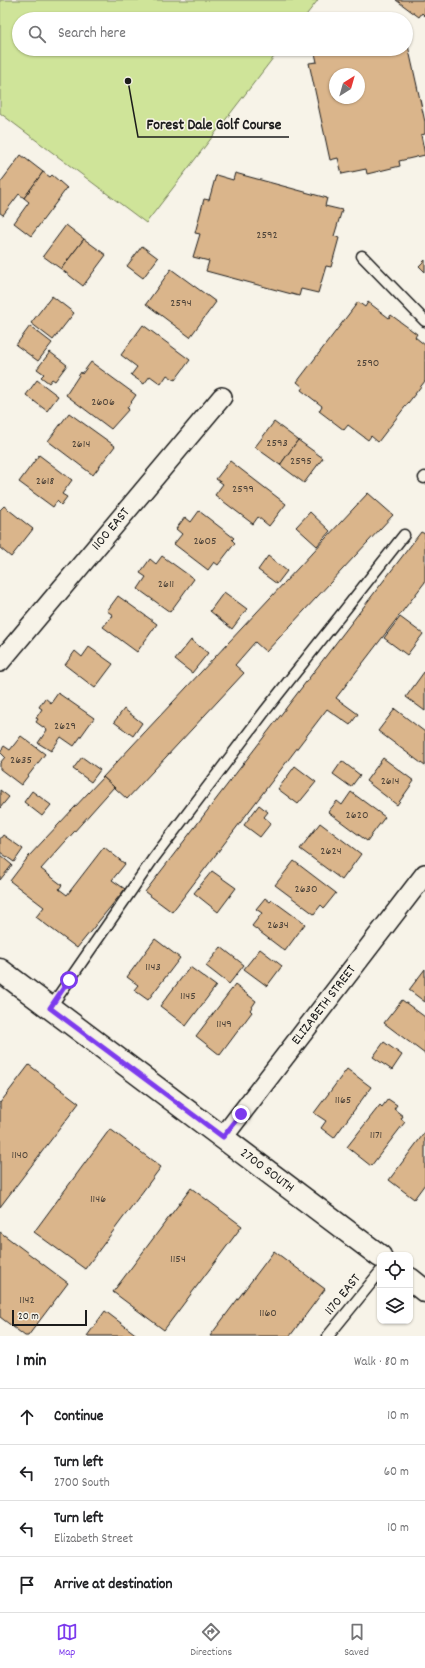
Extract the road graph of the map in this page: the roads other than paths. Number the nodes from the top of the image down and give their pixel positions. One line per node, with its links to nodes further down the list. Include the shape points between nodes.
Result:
1 (362, 256): 2 (lane)
2 (425, 321)
3 (222, 397): 5 (street, 1100 EAST)
4 (404, 534): 8 (lane, via 158,852)
5 (0, 662)
6 (425, 874): 9 (street, ELIZABETH STREET)
7 (0, 970): 8 (street, 2700 SOUTH)
8 (50, 1008): 9 (street, 2700 SOUTH)
9 (223, 1137): 10 (street, 2700 SOUTH)
10 (377, 1254)
11 (377, 1276): 14 (lane, 1170 EAST)
12 (413, 1281): 13 (street)
13 (425, 1291)
14 (328, 1336)

